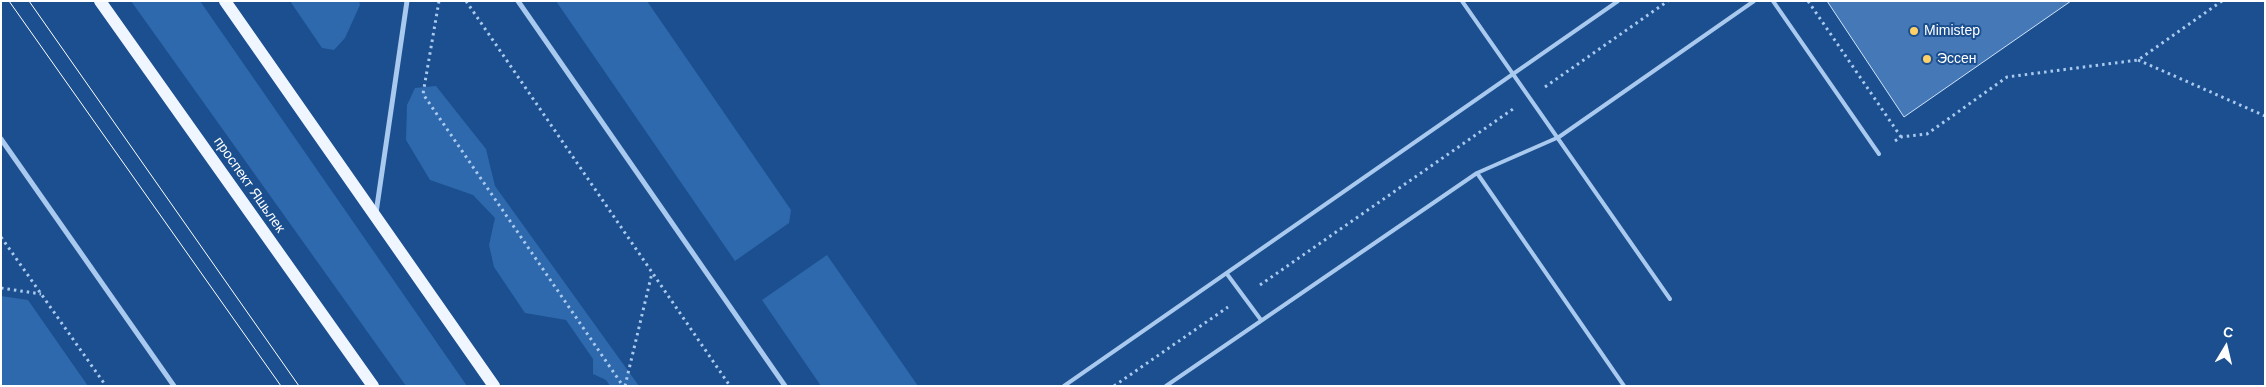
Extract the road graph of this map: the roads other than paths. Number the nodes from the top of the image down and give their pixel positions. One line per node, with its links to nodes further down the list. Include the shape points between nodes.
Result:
1 (100, 1): 19 (main road, проспект Яшьлек)
2 (226, 1): 14 (main road)
3 (406, 1): 14 (street)
4 (518, 1): 21 (street)
5 (1462, 1): 9 (lane)
6 (1618, 1): 9 (lane)
7 (1754, 1): 10 (lane)
8 (1773, 1): 12 (lane)
9 (1513, 74): 10 (lane); 15 (lane)
10 (1559, 137): 13 (lane); 16 (lane)
11 (1, 139): 18 (street)
12 (1879, 154)
13 (1477, 173): 17 (lane); 24 (lane)
14 (375, 216): 20 (main road)
15 (1227, 274): 17 (lane); 22 (lane)
16 (1670, 299)
17 (1262, 320): 23 (lane)
18 (174, 386)
19 (373, 386)
20 (494, 386)
21 (786, 386)
22 (1064, 386)
23 (1166, 386)
24 (1624, 386)

